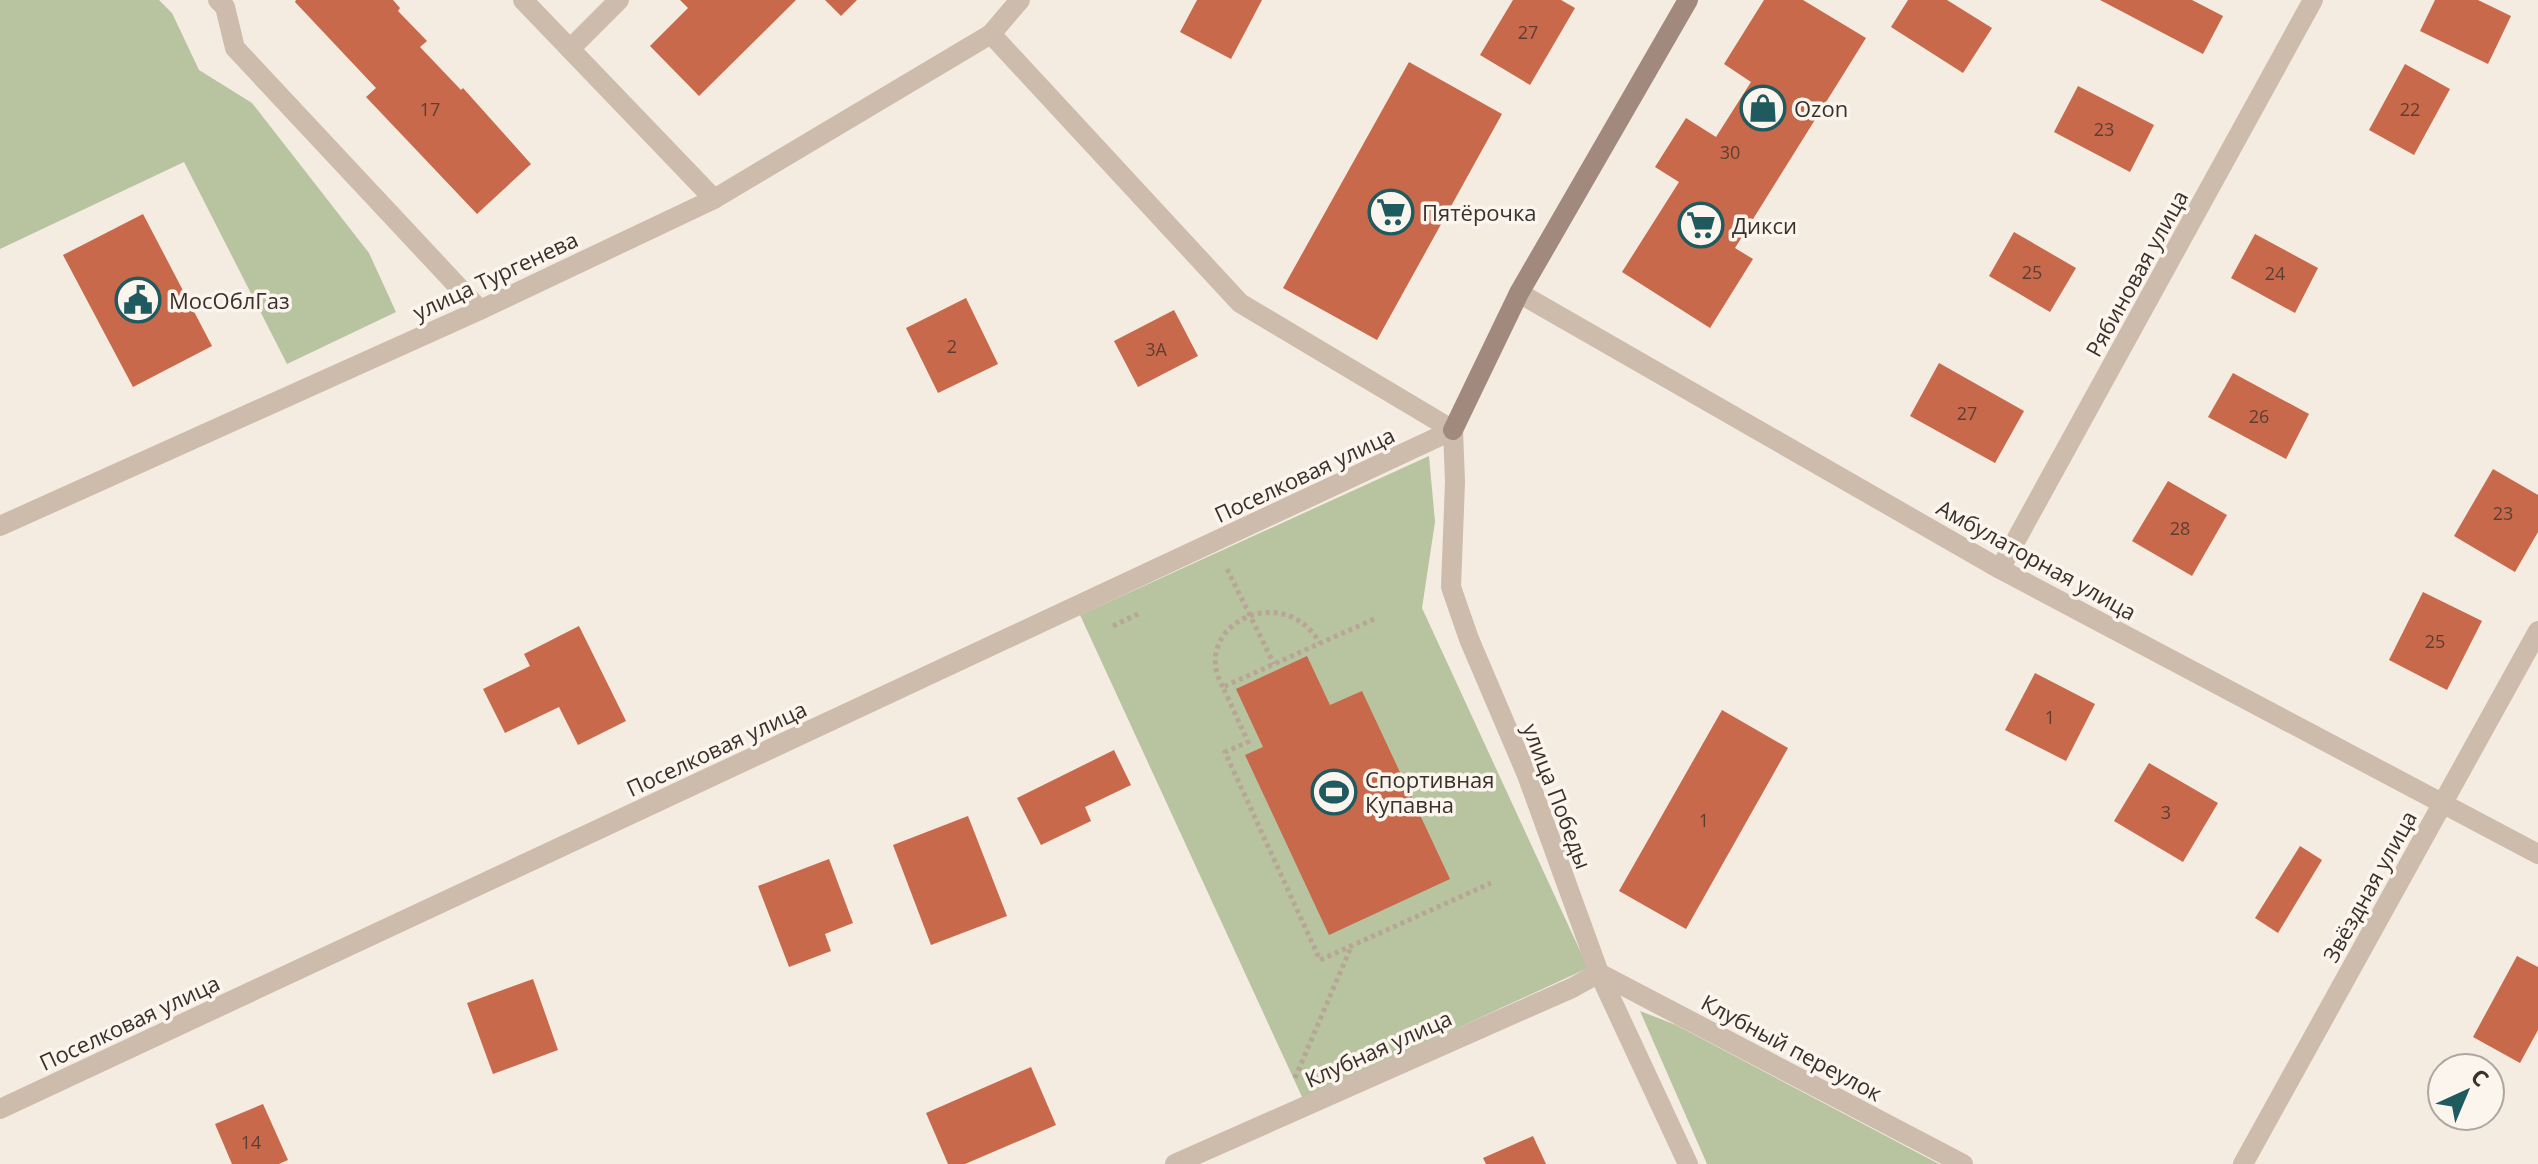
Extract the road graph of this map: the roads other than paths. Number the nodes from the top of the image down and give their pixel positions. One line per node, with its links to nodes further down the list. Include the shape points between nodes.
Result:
1 (218, 0): 11 (street, via 225,7 235,48)
2 (523, 0): 8 (street)
3 (619, 0): 8 (street)
4 (1020, 0): 7 (street, улица Тургенева)
5 (1688, 0): 10 (street)
6 (2313, 0): 14 (street, Рябиновая улица)
7 (991, 34): 9 (street, улица Тургенева); 12 (street, via 1240,303)
8 (570, 49): 9 (street)
9 (714, 199): 11 (street, улица Тургенева)
10 (1519, 293): 12 (street); 14 (street, Амбулаторная улица)
11 (480, 310): 13 (street, улица Тургенева)
12 (1453, 430): 18 (street, улица Победы, via 1451,587); 19 (street, Поселковая улица)
13 (0, 526)
14 (2000, 569): 16 (street, Амбулаторная улица)
15 (2538, 631): 16 (street, Звёздная улица)
16 (2442, 803): 17 (street, Амбулаторная улица); 23 (street, Звёздная улица)
17 (2538, 854)
18 (1599, 973): 20 (street, Клубная улица); 21 (street, улица Победы); 22 (street, Клубный переулок)
19 (0, 1109)
20 (1175, 1164)
21 (1688, 1164)
22 (1963, 1164)
23 (2243, 1164)

